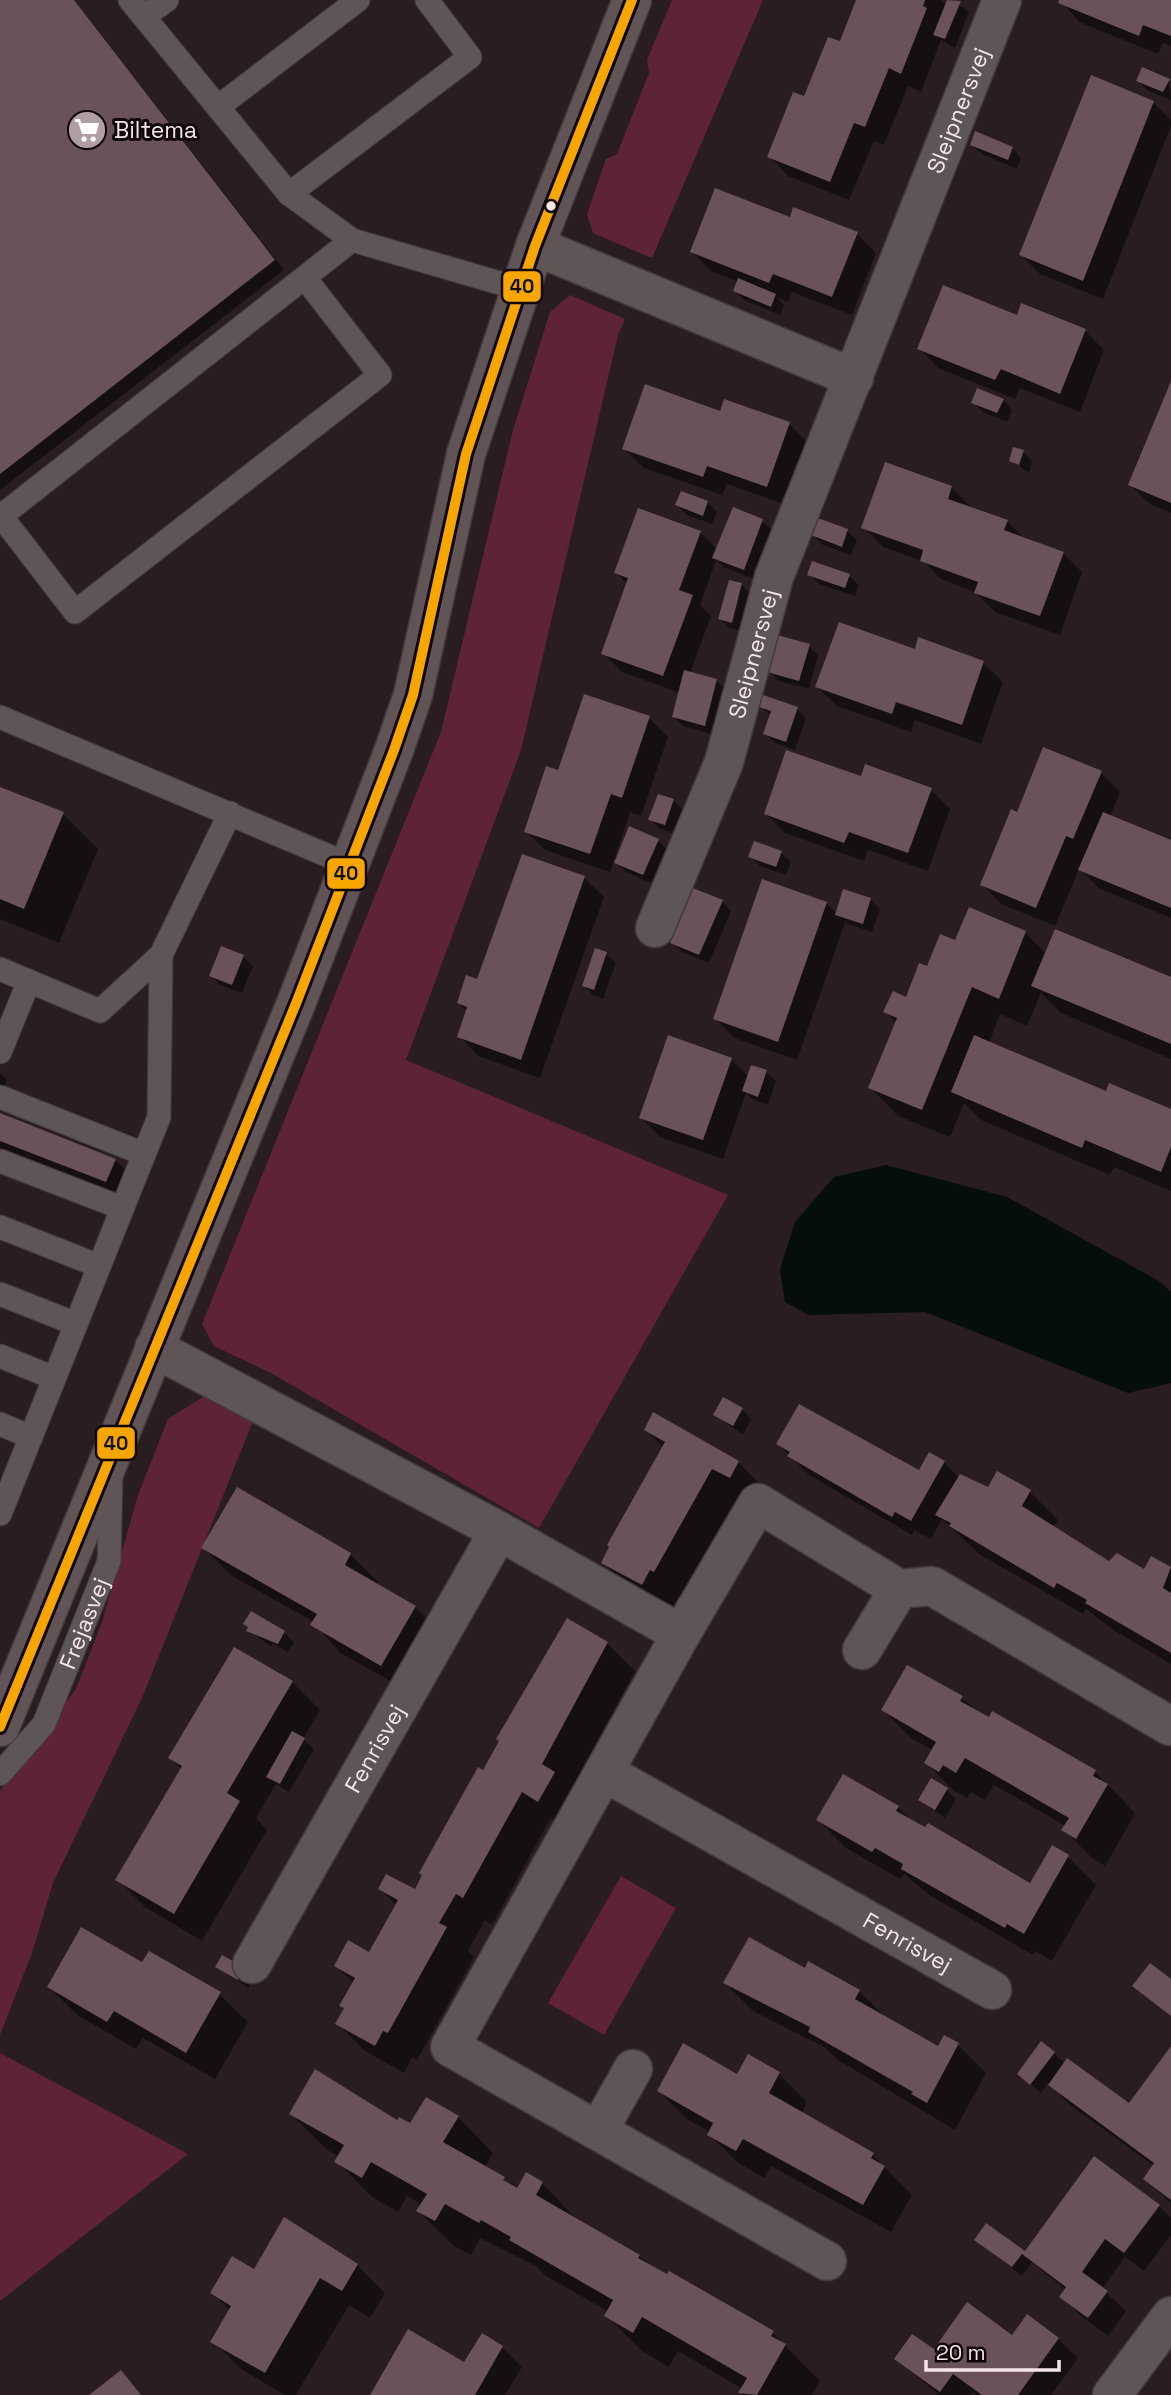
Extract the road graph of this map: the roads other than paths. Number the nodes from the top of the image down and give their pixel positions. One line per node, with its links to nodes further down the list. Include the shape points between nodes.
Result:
1 (167, 0): 6 (lane)
2 (358, 0): 7 (lane)
3 (427, 0): 8 (lane, via 470,57)
4 (632, 0): 10 (street, Frejasvej)
5 (1002, 0): 13 (street, Sleipnersvej)
6 (137, 9): 7 (lane)
7 (218, 107): 8 (lane)
8 (289, 194): 9 (lane)
9 (352, 240): 11 (lane); 12 (lane)
10 (535, 246): 12 (street, Frejasvej); 13 (street)
11 (305, 278): 14 (lane); 14 (lane, via 380,375 369,384 75,612)
12 (520, 289): 17 (street, Frejasvej, via 466,454 413,695)
13 (855, 378): 18 (street, Sleipnersvej, via 774,576 724,762)
14 (1, 517)
15 (0, 717): 16 (lane)
16 (230, 813): 17 (lane); 19 (lane)
17 (350, 865): 31 (street, Frejasvej)
18 (655, 928)
19 (161, 956): 21 (lane, via 100,1010); 24 (lane, via 159,1117)
20 (0, 969): 21 (lane)
21 (29, 981): 22 (lane)
22 (0, 1052)
23 (0, 1097): 24 (lane)
24 (144, 1154): 26 (lane)
25 (0, 1161): 26 (lane)
26 (122, 1208): 28 (lane)
27 (0, 1227): 28 (lane)
28 (99, 1266): 30 (lane)
29 (0, 1294): 30 (lane)
30 (76, 1324): 33 (lane)
31 (154, 1348): 36 (street, Frejasvej); 38 (street)
32 (0, 1356): 33 (lane)
33 (54, 1378): 35 (lane)
34 (0, 1424): 35 (lane)
35 (31, 1437): 37 (lane)
36 (111, 1454): 43 (street, Frejasvej); 45 (lane, Frejasvej, via 109,1561 44,1724)
37 (2, 1503)
38 (499, 1531): 40 (street); 46 (street, Fenrisvej)
39 (899, 1589): 40 (street, via 758,1503); 41 (street); 42 (street, via 932,1586)
40 (681, 1634): 44 (street)
41 (862, 1650)
42 (1170, 1726)
43 (0, 1727)
44 (604, 1772): 47 (street, Fenrisvej); 49 (street, via 450,2047)
45 (0, 1774)
46 (252, 1965)
47 (992, 1990)
48 (633, 2069): 49 (street)
49 (598, 2131): 50 (street)
50 (827, 2261)
51 (1171, 2316): 52 (street)
52 (1112, 2395)

